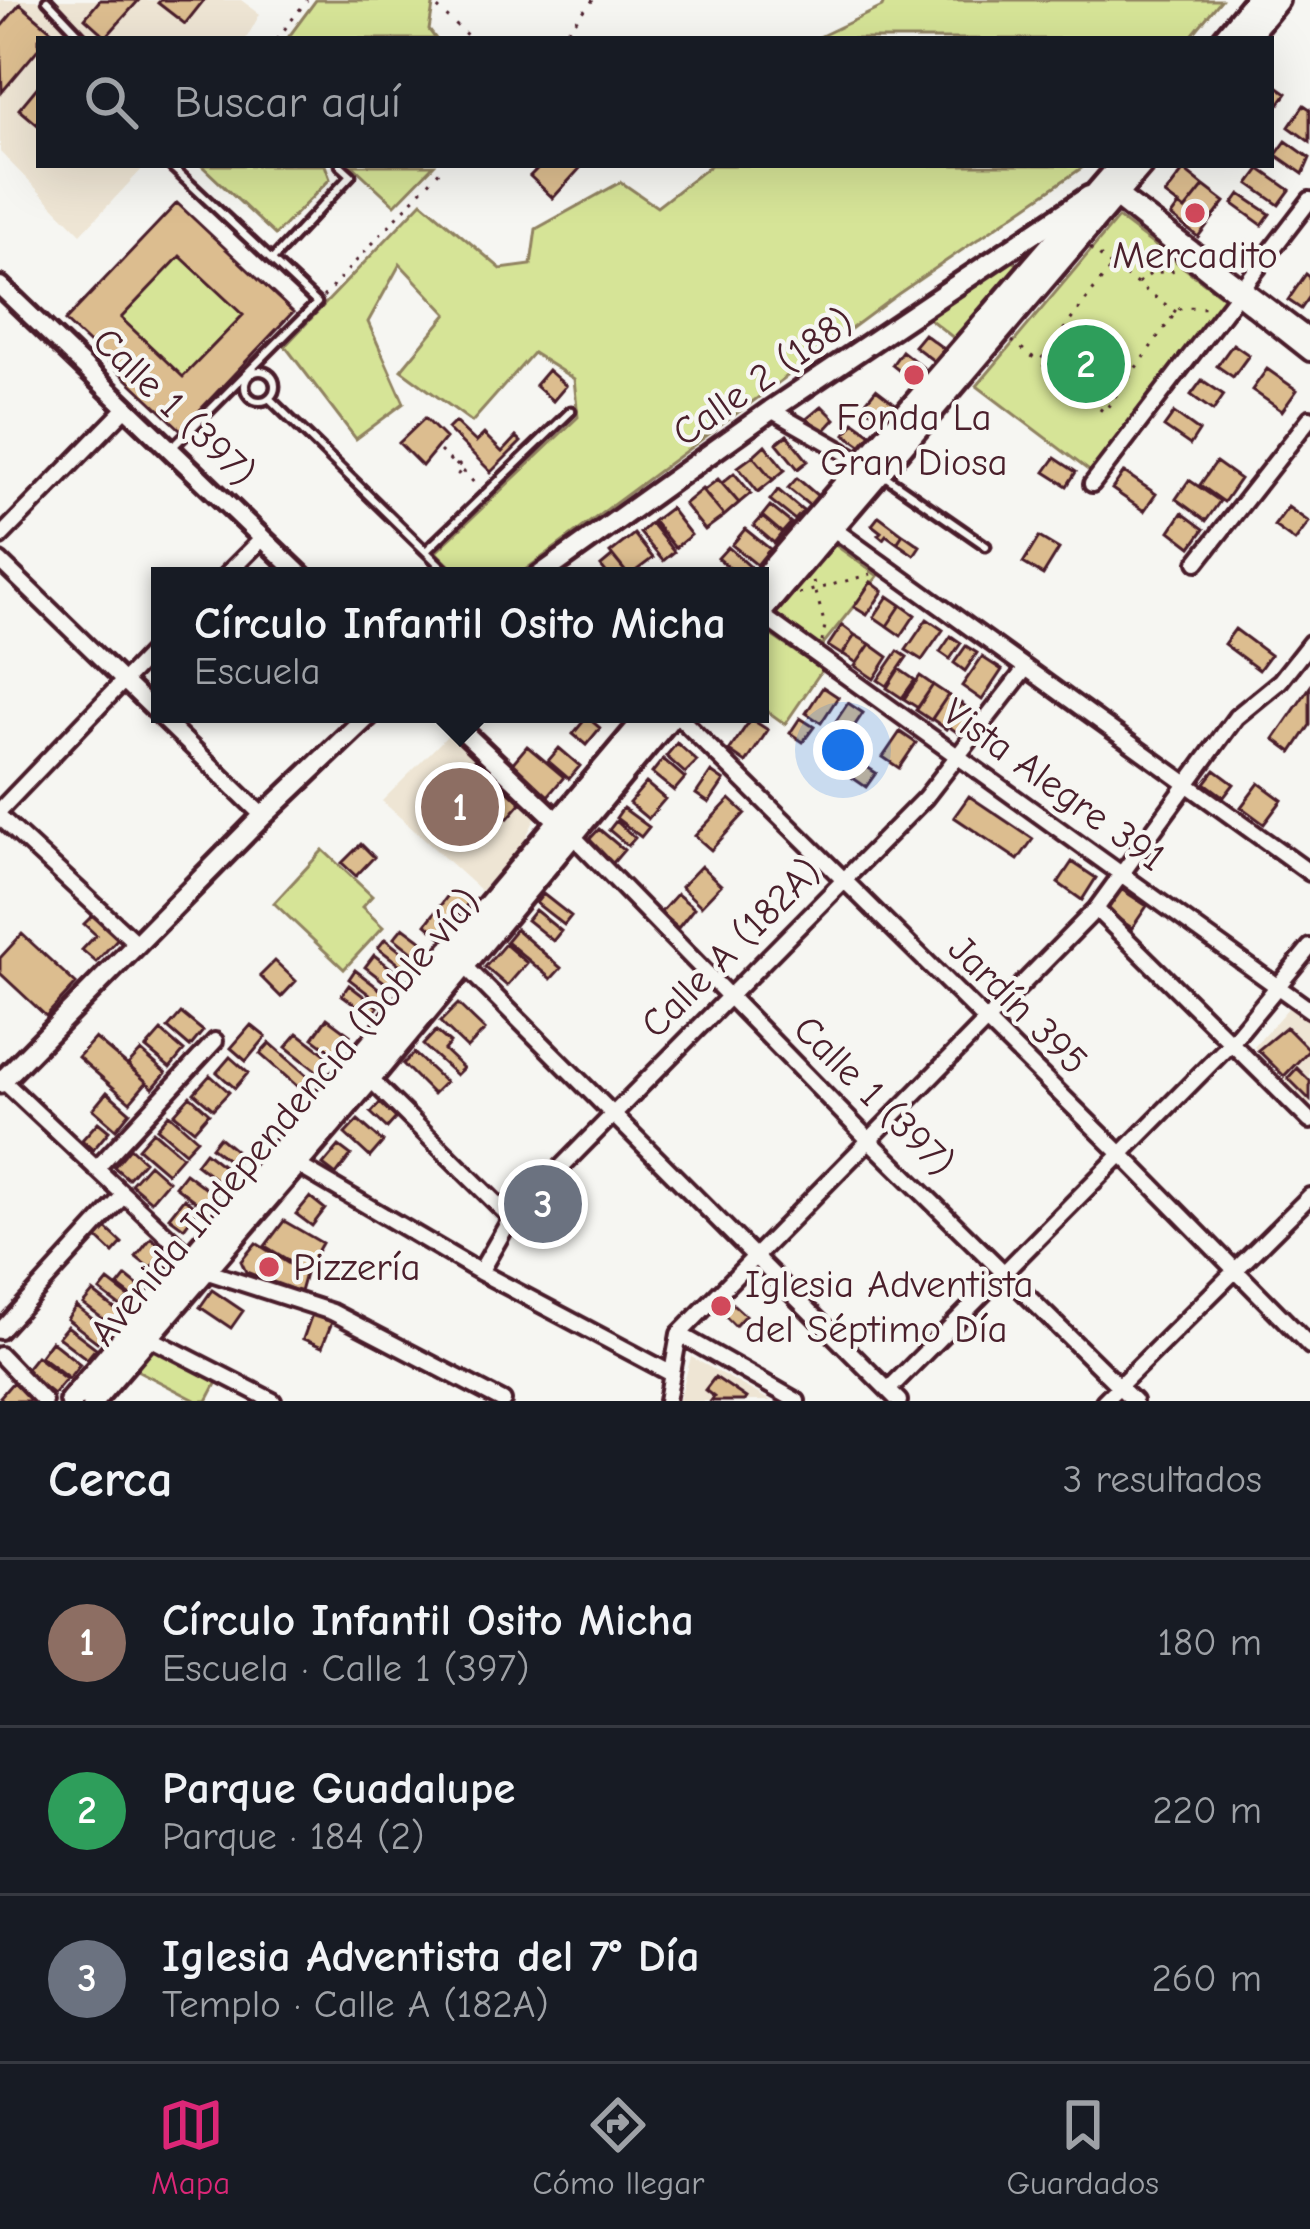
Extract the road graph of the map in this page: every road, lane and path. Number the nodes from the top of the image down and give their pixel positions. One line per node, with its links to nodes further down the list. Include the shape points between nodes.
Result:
1 (47, 0): 7 (lane)
2 (307, 0): 8 (path)
3 (429, 0): 9 (path)
4 (593, 0): 10 (path)
5 (1256, 0): 11 (main road)
6 (1277, 0): 12 (main road)
7 (80, 36)
8 (279, 36)
9 (468, 36)
10 (563, 36)
11 (1226, 36)
12 (1247, 36)
13 (173, 168): 21 (lane)
14 (343, 168): 21 (lane, via 351,175)
15 (443, 168): 27 (path)
16 (1120, 168): 18 (main road)
17 (1138, 168): 18 (main road)
18 (1110, 197): 20 (main road); 23 (street); 26 (street); 34 (main road, Calle 2 (188), via 1028,234); 39 (main road)
19 (1310, 200): 26 (street)
20 (1079, 239): 22 (path); 39 (main road)
21 (272, 260): 27 (lane)
22 (1112, 266): 24 (path); 28 (path, via 1039,362 1104,412)
23 (1211, 275): 24 (path, via 1184,269); 26 (street)
24 (1136, 284): 28 (path)
25 (0, 286): 33 (street, Calle 1 (397))
26 (1239, 291): 28 (path, via 1216,308); 29 (street); 30 (street); 40 (street)
27 (317, 303): 31 (lane)
28 (1176, 312)
29 (1310, 338)
30 (1310, 352)
31 (246, 372): 32 (lane, via 248,394); 32 (lane, via 272,376); 37 (lane)
32 (269, 398): 46 (lane)
33 (127, 407): 37 (street, Calle 1 (397)); 43 (street)
34 (771, 410): 39 (street); 53 (main road, Calle 2 (188))
35 (571, 411): 41 (lane)
36 (1310, 418): 49 (street)
37 (170, 449): 44 (street, Calle 1 (397))
38 (440, 451): 41 (path)
39 (870, 467): 42 (main road); 45 (lane)
40 (1092, 484)
41 (485, 494): 46 (lane)
42 (823, 521): 47 (main road); 54 (street); 55 (main road)
43 (0, 537)
44 (262, 538): 50 (street); 51 (street, Calle 1 (397))
45 (986, 546)
46 (426, 551): 52 (lane)
47 (806, 557): 56 (path); 58 (main road)
48 (0, 561): 64 (street)
49 (1197, 562)
50 (235, 567)
51 (293, 567)
52 (442, 567)
53 (551, 567)
54 (890, 570): 56 (path); 63 (street)
55 (769, 574)
56 (816, 590): 57 (path); 62 (path, via 825,626)
57 (786, 597)
58 (769, 603)
59 (769, 621): 62 (street, Vista Alegre 391)
60 (1310, 643): 73 (street, via 1235,717)
61 (151, 652): 64 (street)
62 (819, 657): 72 (street, Vista Alegre 391)
63 (1026, 668): 72 (street, Calle A (182A)); 73 (street)
64 (124, 680): 65 (street); 74 (street)
65 (151, 706)
66 (168, 723): 75 (street)
67 (361, 723): 75 (main road)
68 (454, 723): 76 (street, Calle 1 (397))
69 (643, 723): 76 (main road, Avenida Independencia (Doble vía))
70 (665, 723): 76 (main road, Avenida Independencia (Doble vía))
71 (683, 723): 79 (street, Jardín 395)
72 (959, 758): 78 (street, Vista Alegre 391); 79 (street, Calle A (182A))
73 (1185, 783): 77 (street); 78 (street)
74 (0, 814): 81 (street)
75 (263, 816): 81 (main road)
76 (564, 827): 83 (main road, Avenida Independencia (Doble vía)); 85 (street, Calle 1 (397))
77 (1310, 873)
78 (1121, 874): 80 (street); 84 (street, Vista Alegre 391)
79 (845, 880): 85 (street, Calle A (182A)); 87 (street, Jardín 395)
80 (1096, 909): 87 (street); 89 (street)
81 (137, 944): 91 (main road)
82 (1310, 947): 84 (street)
83 (456, 958): 90 (main road, Avenida Independencia (Doble vía)); 92 (street)
84 (1279, 987): 86 (street, Vista Alegre 391); 89 (street)
85 (728, 996): 92 (street, Calle A (182A)); 94 (street, Calle 1 (397))
86 (1310, 1010)
87 (986, 1020): 94 (street); 95 (street, Jardín 395)
88 (215, 1041): 97 (street)
89 (1231, 1043): 93 (street); 95 (street)
90 (363, 1072): 96 (main road, Avenida Independencia (Doble vía)); 100 (street)
91 (1, 1081): 97 (street)
92 (613, 1115): 100 (street, Calle A (182A)); 101 (street)
93 (1310, 1121)
94 (869, 1141): 101 (street); 105 (street, Calle 1 (397))
95 (1122, 1155): 103 (street, Jardín 395); 105 (street)
96 (288, 1159): 102 (main road, Avenida Independencia (Doble vía)); 104 (street)
97 (96, 1169): 98 (street)
98 (124, 1195): 102 (street); 106 (street)
99 (1310, 1196): 103 (street)
100 (511, 1218): 104 (street, Calle A (182A))
101 (755, 1256): 108 (street); 113 (street)
102 (199, 1266): 107 (main road, Avenida Independencia (Doble vía)); 118 (street, via 332,1312)
103 (1235, 1270): 109 (street, Jardín 395); 112 (street)
104 (480, 1272): 111 (street)
105 (1005, 1273): 112 (street, Calle 1 (397)); 113 (street)
106 (0, 1331)
107 (142, 1334): 115 (main road, Avenida Independencia (Doble vía)); 116 (main road, Avenida Independencia (Doble vía)); 117 (street)
108 (680, 1334): 111 (street); 120 (street)
109 (1310, 1346)
110 (0, 1355): 114 (street)
111 (672, 1374): 119 (street)
112 (1119, 1385): 121 (street); 122 (street, Calle 1 (397))
113 (894, 1396)
114 (44, 1401)
115 (71, 1401)
116 (92, 1401)
117 (273, 1401)
118 (503, 1401)
119 (667, 1401)
120 (797, 1401)
121 (1103, 1401)
122 (1134, 1401)

